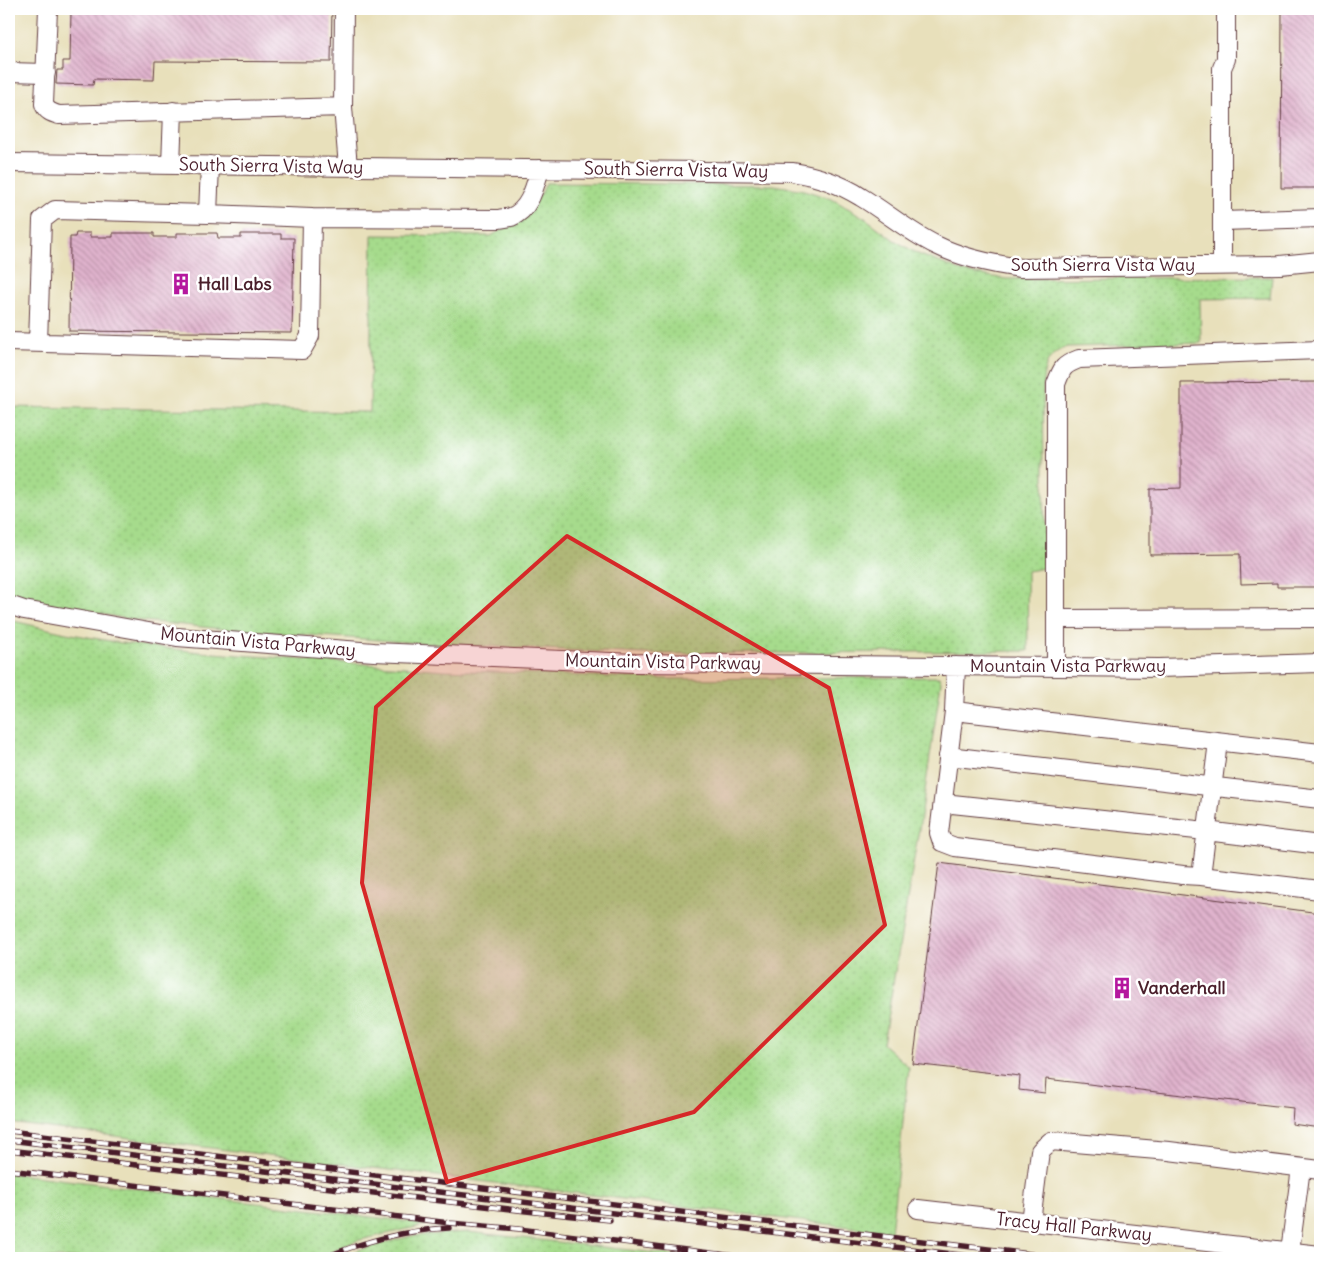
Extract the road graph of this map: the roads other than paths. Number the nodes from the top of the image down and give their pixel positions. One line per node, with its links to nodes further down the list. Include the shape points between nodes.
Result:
1 (48, 9): 5 (street)
2 (344, 9): 6 (street)
3 (1226, 9): 16 (street, via 1226,59 1222,68)
4 (9, 72): 5 (street)
5 (46, 73): 7 (street, via 44,104 54,114)
6 (343, 107): 7 (street); 11 (street)
7 (173, 111): 9 (street)
8 (9, 163): 9 (street, South Sierra Vista Way)
9 (170, 164): 10 (street, South Sierra Vista Way)
10 (210, 165): 11 (street, South Sierra Vista Way); 13 (street)
11 (348, 167): 12 (street, South Sierra Vista Way)
12 (540, 169): 14 (street, via 530,198 520,212 510,218); 18 (street, South Sierra Vista Way, via 792,172 842,186 936,245 997,265 1021,268)
13 (208, 214): 14 (street); 20 (street, via 55,210 42,220)
14 (312, 218): 20 (street, via 310,336 302,350)
15 (1320, 218): 16 (street)
16 (1222, 221): 18 (street)
17 (1320, 261): 18 (street, South Sierra Vista Way)
18 (1222, 265)
19 (9, 342): 20 (street)
20 (38, 343)
21 (1320, 350): 24 (street, via 1079,360 1067,364 1056,384)
22 (9, 605): 26 (street, Mountain Vista Parkway, via 177,637 374,652 635,663)
23 (1320, 618): 24 (street)
24 (1056, 619): 27 (street)
25 (1320, 663): 27 (street, Mountain Vista Parkway, via 1159,668)
26 (956, 666): 27 (street, Mountain Vista Parkway); 28 (street)
27 (1056, 667)
28 (954, 711): 29 (street); 31 (street)
29 (1218, 742): 30 (street); 32 (street)
30 (1320, 753)
31 (948, 756): 32 (street); 34 (street)
32 (1213, 786): 33 (street); 35 (street)
33 (1320, 799)
34 (942, 803): 35 (street); 37 (street, via 939,833 942,842 955,847)
35 (1206, 831): 36 (street); 37 (street)
36 (1320, 845)
37 (1201, 876): 38 (street)
38 (1320, 890)
39 (1301, 1168): 40 (street); 42 (street, via 1169,1151 1050,1141 1040,1151); 43 (street)
40 (1320, 1170)
41 (918, 1210): 42 (street, Tracy Hall Parkway)
42 (1031, 1222): 43 (street, Tracy Hall Parkway)
43 (1290, 1251): 44 (street, Tracy Hall Parkway)
44 (1320, 1255)

